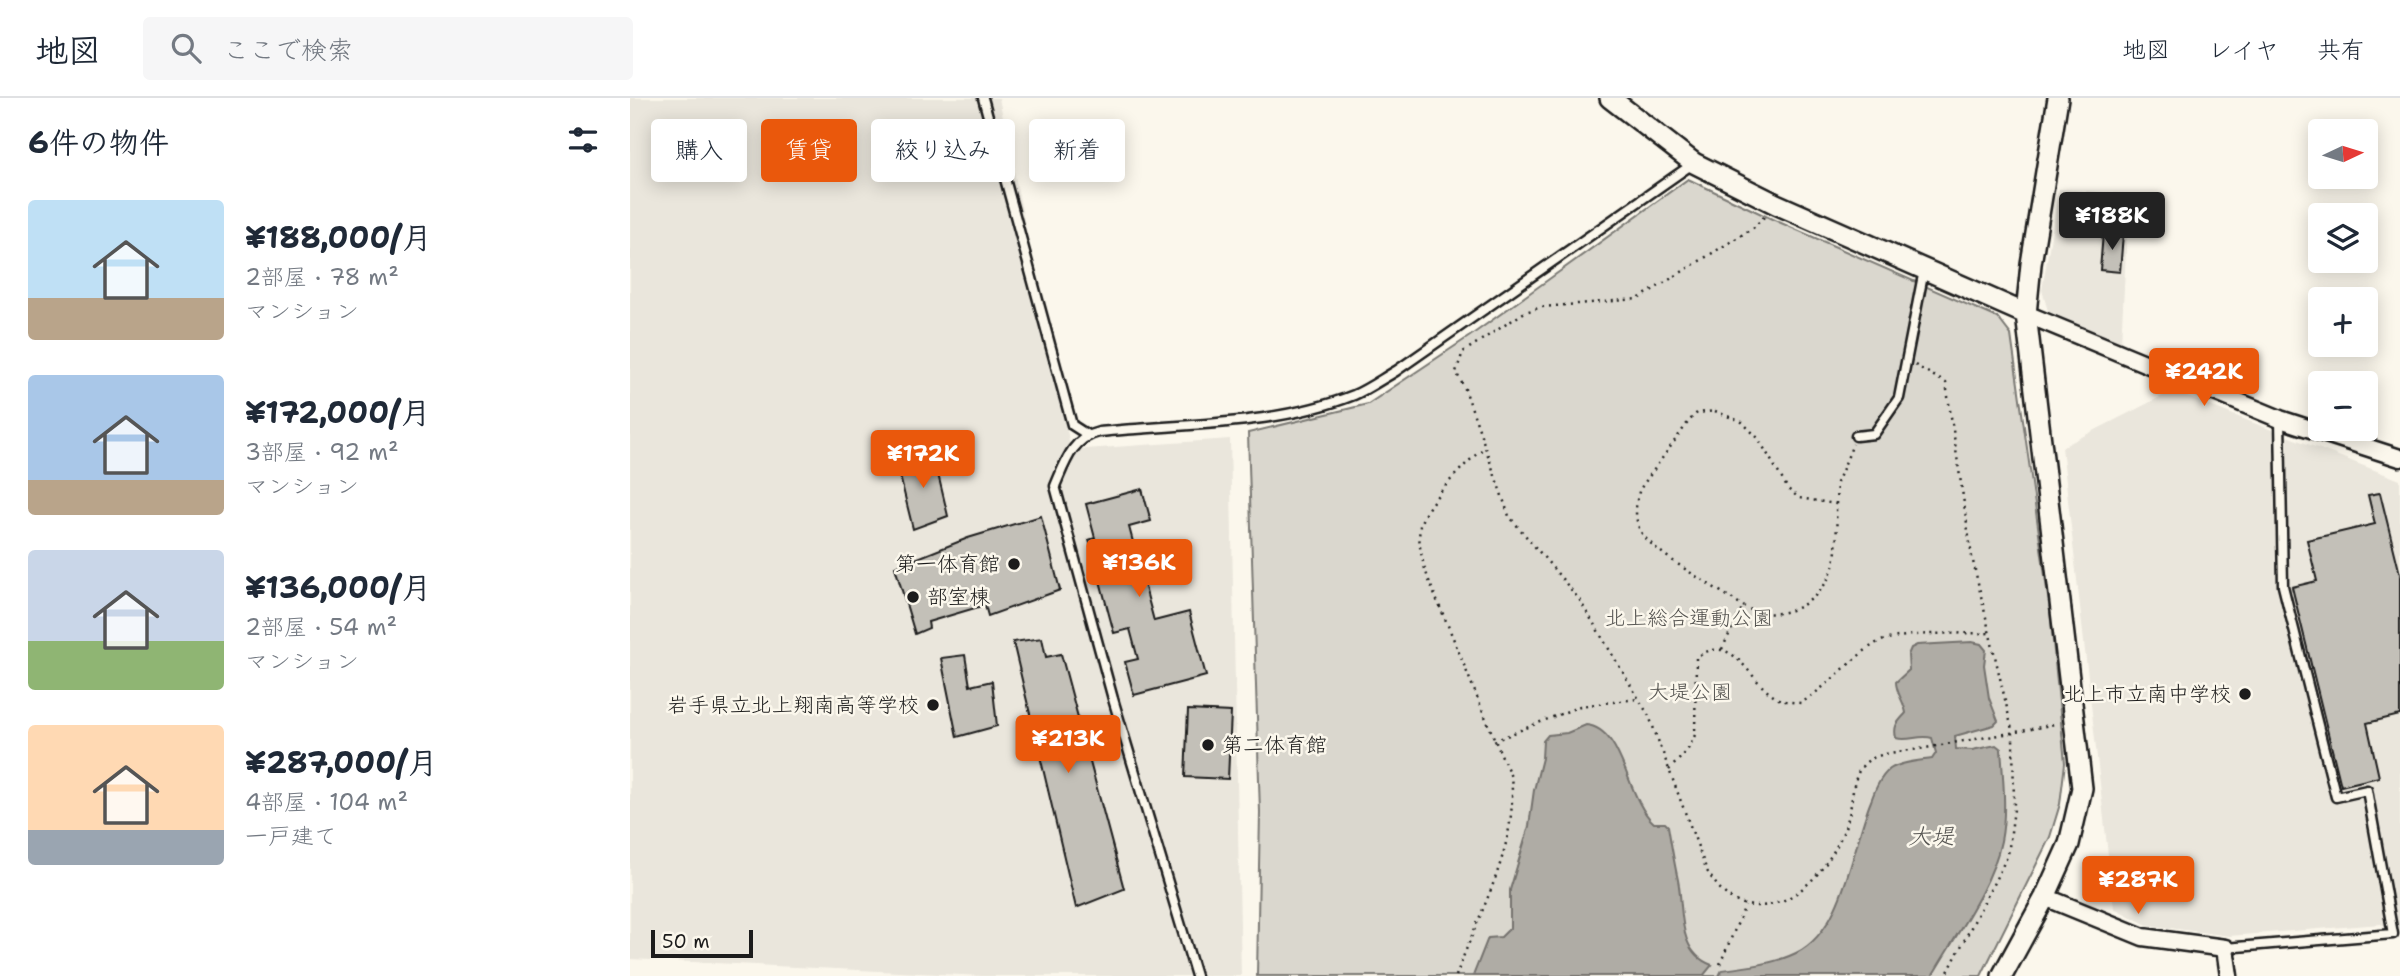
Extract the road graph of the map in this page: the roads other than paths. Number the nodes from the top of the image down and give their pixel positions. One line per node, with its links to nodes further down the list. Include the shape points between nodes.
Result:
1 (983, 98): 8 (lane, via 1072,425)
2 (1610, 98): 4 (street)
3 (2058, 98): 6 (street)
4 (1694, 163): 5 (street); 8 (lane, via 1355,395 1250,421)
5 (1924, 269): 6 (street); 9 (lane, via 1899,398 1874,434)
6 (2026, 314): 7 (street); 11 (street, via 2082,788 2069,844)
7 (2280, 419): 10 (street); 12 (lane, via 2283,586 2336,797 2367,790 2393,934)
8 (1086, 434): 13 (lane, via 1071,450 1055,486)
9 (1856, 436)
10 (2400, 458)
11 (2045, 897): 12 (street, via 2143,937); 14 (street)
12 (2225, 948): 15 (street)
13 (1196, 976)
14 (2001, 976)
15 (2229, 976)

